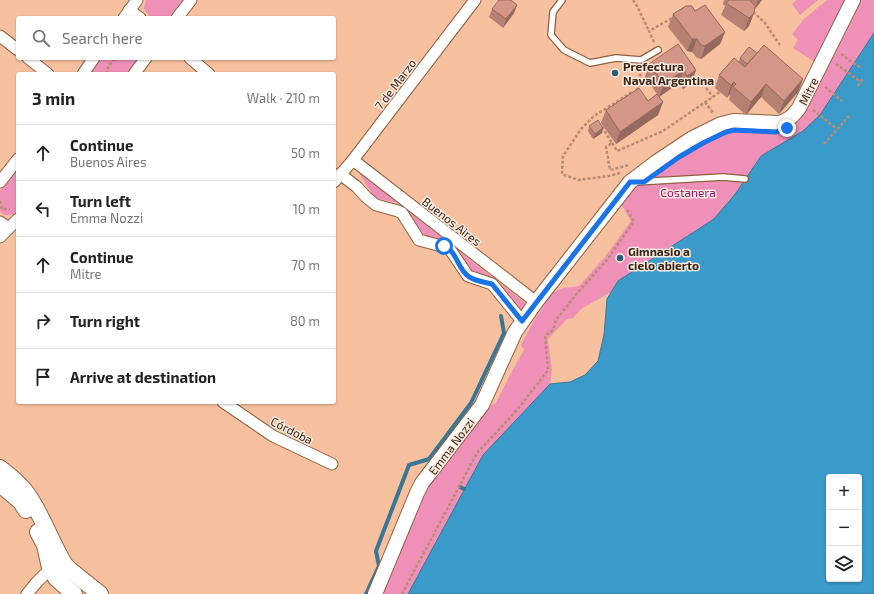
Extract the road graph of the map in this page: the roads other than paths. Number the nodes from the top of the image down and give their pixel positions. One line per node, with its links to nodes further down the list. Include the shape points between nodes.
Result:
1 (137, 0): 6 (street)
2 (191, 0): 7 (street)
3 (475, 0): 19 (street, 7 de Marzo)
4 (562, 0): 10 (lane, via 553,12 551,35 564,50 590,63 616,58 641,60)
5 (852, 0): 21 (street, Mitre, via 799,108 791,119 778,124 734,121 721,124)
6 (127, 14)
7 (179, 16)
8 (0, 36): 9 (street)
9 (16, 48)
10 (658, 50)
11 (30, 60): 15 (street)
12 (93, 60): 16 (street)
13 (144, 60): 17 (street)
14 (192, 60): 18 (street)
15 (46, 72)
16 (84, 72)
17 (136, 72)
18 (207, 72)
19 (353, 160): 23 (street, 7 de Marzo); 28 (street, Buenos Aires)
20 (16, 162): 24 (street)
21 (627, 177): 22 (lane); 28 (street, Mitre)
22 (746, 178)
23 (336, 179): 29 (street, Buenos Aires, via 357,188 376,205 402,213 419,240 448,248 468,276 492,284)
24 (0, 182)
25 (16, 215): 26 (street)
26 (4, 225): 27 (street)
27 (0, 237)
28 (536, 302): 29 (street, Emma Nozzi)
29 (522, 321): 38 (street, Emma Nozzi, via 482,405 417,493)
30 (225, 404): 31 (street, Córdoba, via 273,436)
31 (332, 464)
32 (0, 468): 34 (main road, via 25,491 36,510)
33 (0, 484): 34 (main road, via 21,502)
34 (56, 564): 35 (street); 36 (main road, via 56,578); 37 (main road, via 70,570)
35 (27, 594)
36 (74, 594)
37 (100, 594)
38 (375, 594)

